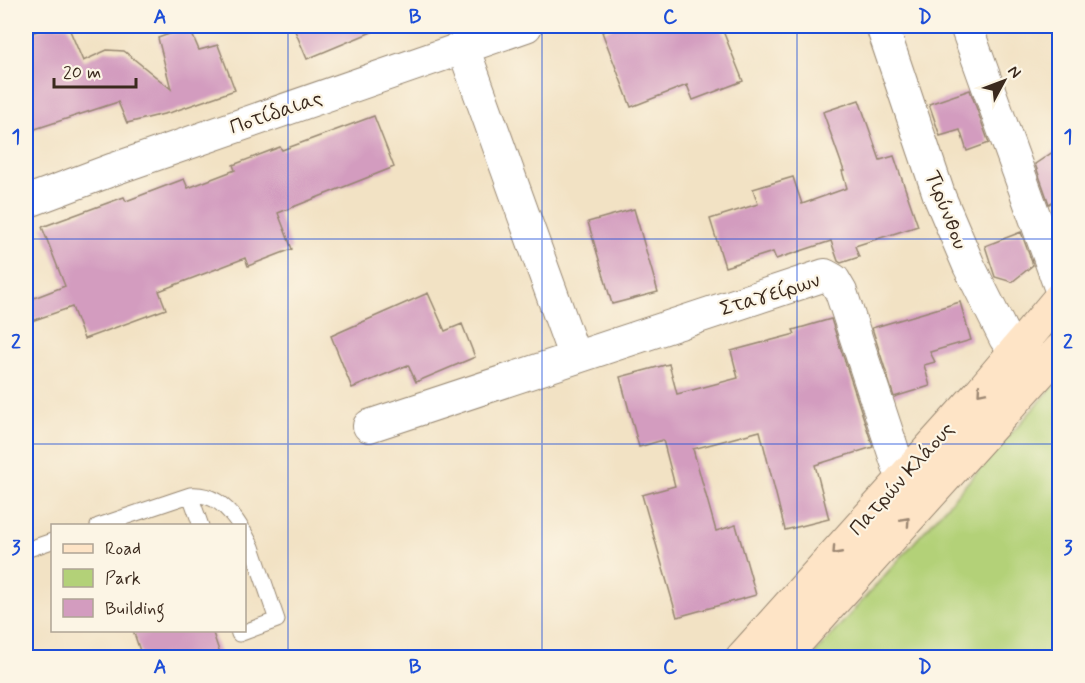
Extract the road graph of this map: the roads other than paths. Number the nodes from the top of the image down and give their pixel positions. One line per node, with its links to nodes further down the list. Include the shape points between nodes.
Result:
1 (526, 26): 4 (street, Ποτίδαιας)
2 (882, 26): 8 (street, Τιρύνθου, via 940,198 997,326)
3 (966, 26): 6 (street)
4 (463, 47): 5 (street, Ποτίδαιας); 10 (street)
5 (26, 202)
6 (1059, 287)
7 (1059, 298): 8 (main road, Πατρών Κλάους)
8 (1015, 352): 9 (street, via 1042,364); 12 (main road, Πατρών Κλάους, one-way to 12)
9 (1054, 356): 22 (main road, Πατρών Κλάους, one-way to 9)
10 (575, 358): 11 (street, Σταγείρων); 12 (street, Σταγείρων, via 825,275 834,280 841,292)
11 (369, 426)
12 (902, 478): 21 (main road, Πατρών Κλάους, one-way to 21)
13 (190, 495): 14 (lane); 15 (lane); 16 (lane, via 215,499)
14 (101, 524)
15 (201, 524)
16 (239, 524)
17 (246, 536): 20 (lane, via 277,620)
18 (51, 541): 19 (lane)
19 (26, 550)
20 (246, 631)
21 (742, 657)
22 (782, 657)

